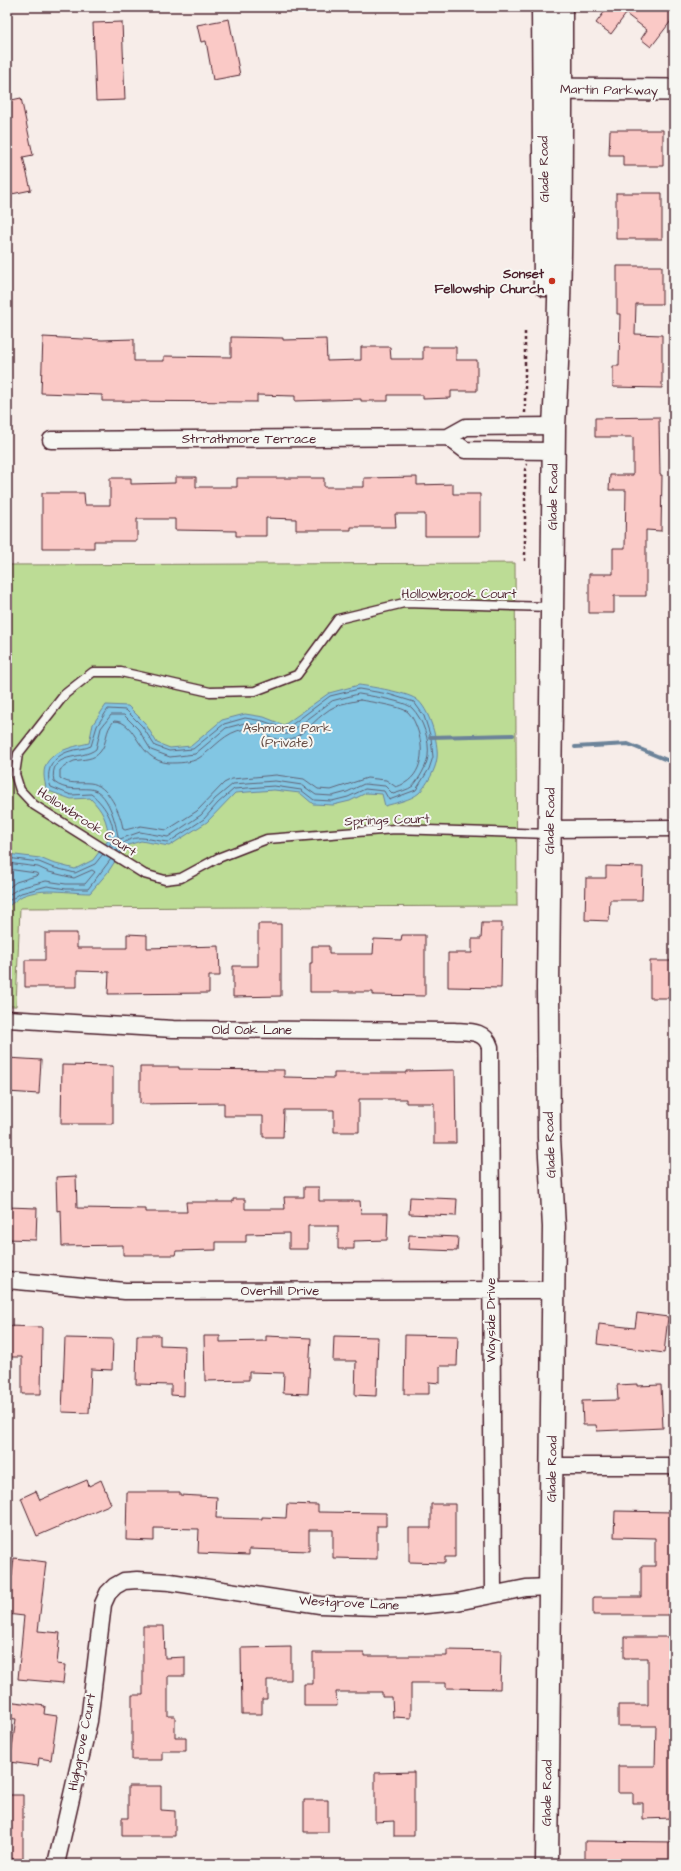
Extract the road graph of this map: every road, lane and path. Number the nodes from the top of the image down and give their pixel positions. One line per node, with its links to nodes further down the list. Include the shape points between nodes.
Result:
1 (543, 7): 3 (main road, Glade Road)
2 (561, 7): 3 (main road, Glade Road)
3 (552, 89): 4 (street, Martin Parkway); 5 (main road, Glade Road, via 546,370)
4 (674, 90)
5 (554, 426): 6 (street, via 466,427); 8 (main road, Glade Road)
6 (448, 438): 7 (street, Strrathmore Terrace); 8 (street, via 465,450)
7 (51, 440)
8 (554, 451): 9 (main road, Glade Road)
9 (552, 608): 11 (main road, Glade Road); 12 (lane, Hollowbrook Court, via 404,603 338,618 297,674 255,691 210,692 121,672 93,672 65,694 18,754 15,774 20,790 34,805 144,874 165,880 181,878 218,858)
10 (674, 828): 11 (street)
11 (550, 832): 12 (lane, Springs Court, via 395,829 267,839); 17 (main road, Glade Road, via 548,996 549,1138 554,1228)
12 (249, 846)
13 (7, 1019): 14 (street, Old Oak Lane, via 173,1029 454,1031 481,1034 488,1039)
14 (490, 1047): 16 (street, Wayside Drive)
15 (7, 1280): 16 (street, Overhill Drive, via 125,1291)
16 (491, 1290): 17 (street, Overhill Drive); 22 (street, Wayside Drive)
17 (553, 1290): 18 (main road, Glade Road)
18 (552, 1466): 19 (street); 21 (main road, Glade Road)
19 (674, 1466)
20 (124, 1581): 22 (street, Westgrove Lane, via 170,1582 320,1605 376,1607 457,1602); 23 (street, Highgrove Court, via 108,1593 104,1604 89,1721)
21 (550, 1587): 22 (street, Westgrove Lane); 24 (main road, Glade Road)
22 (493, 1594)
23 (56, 1864)
24 (547, 1864)

